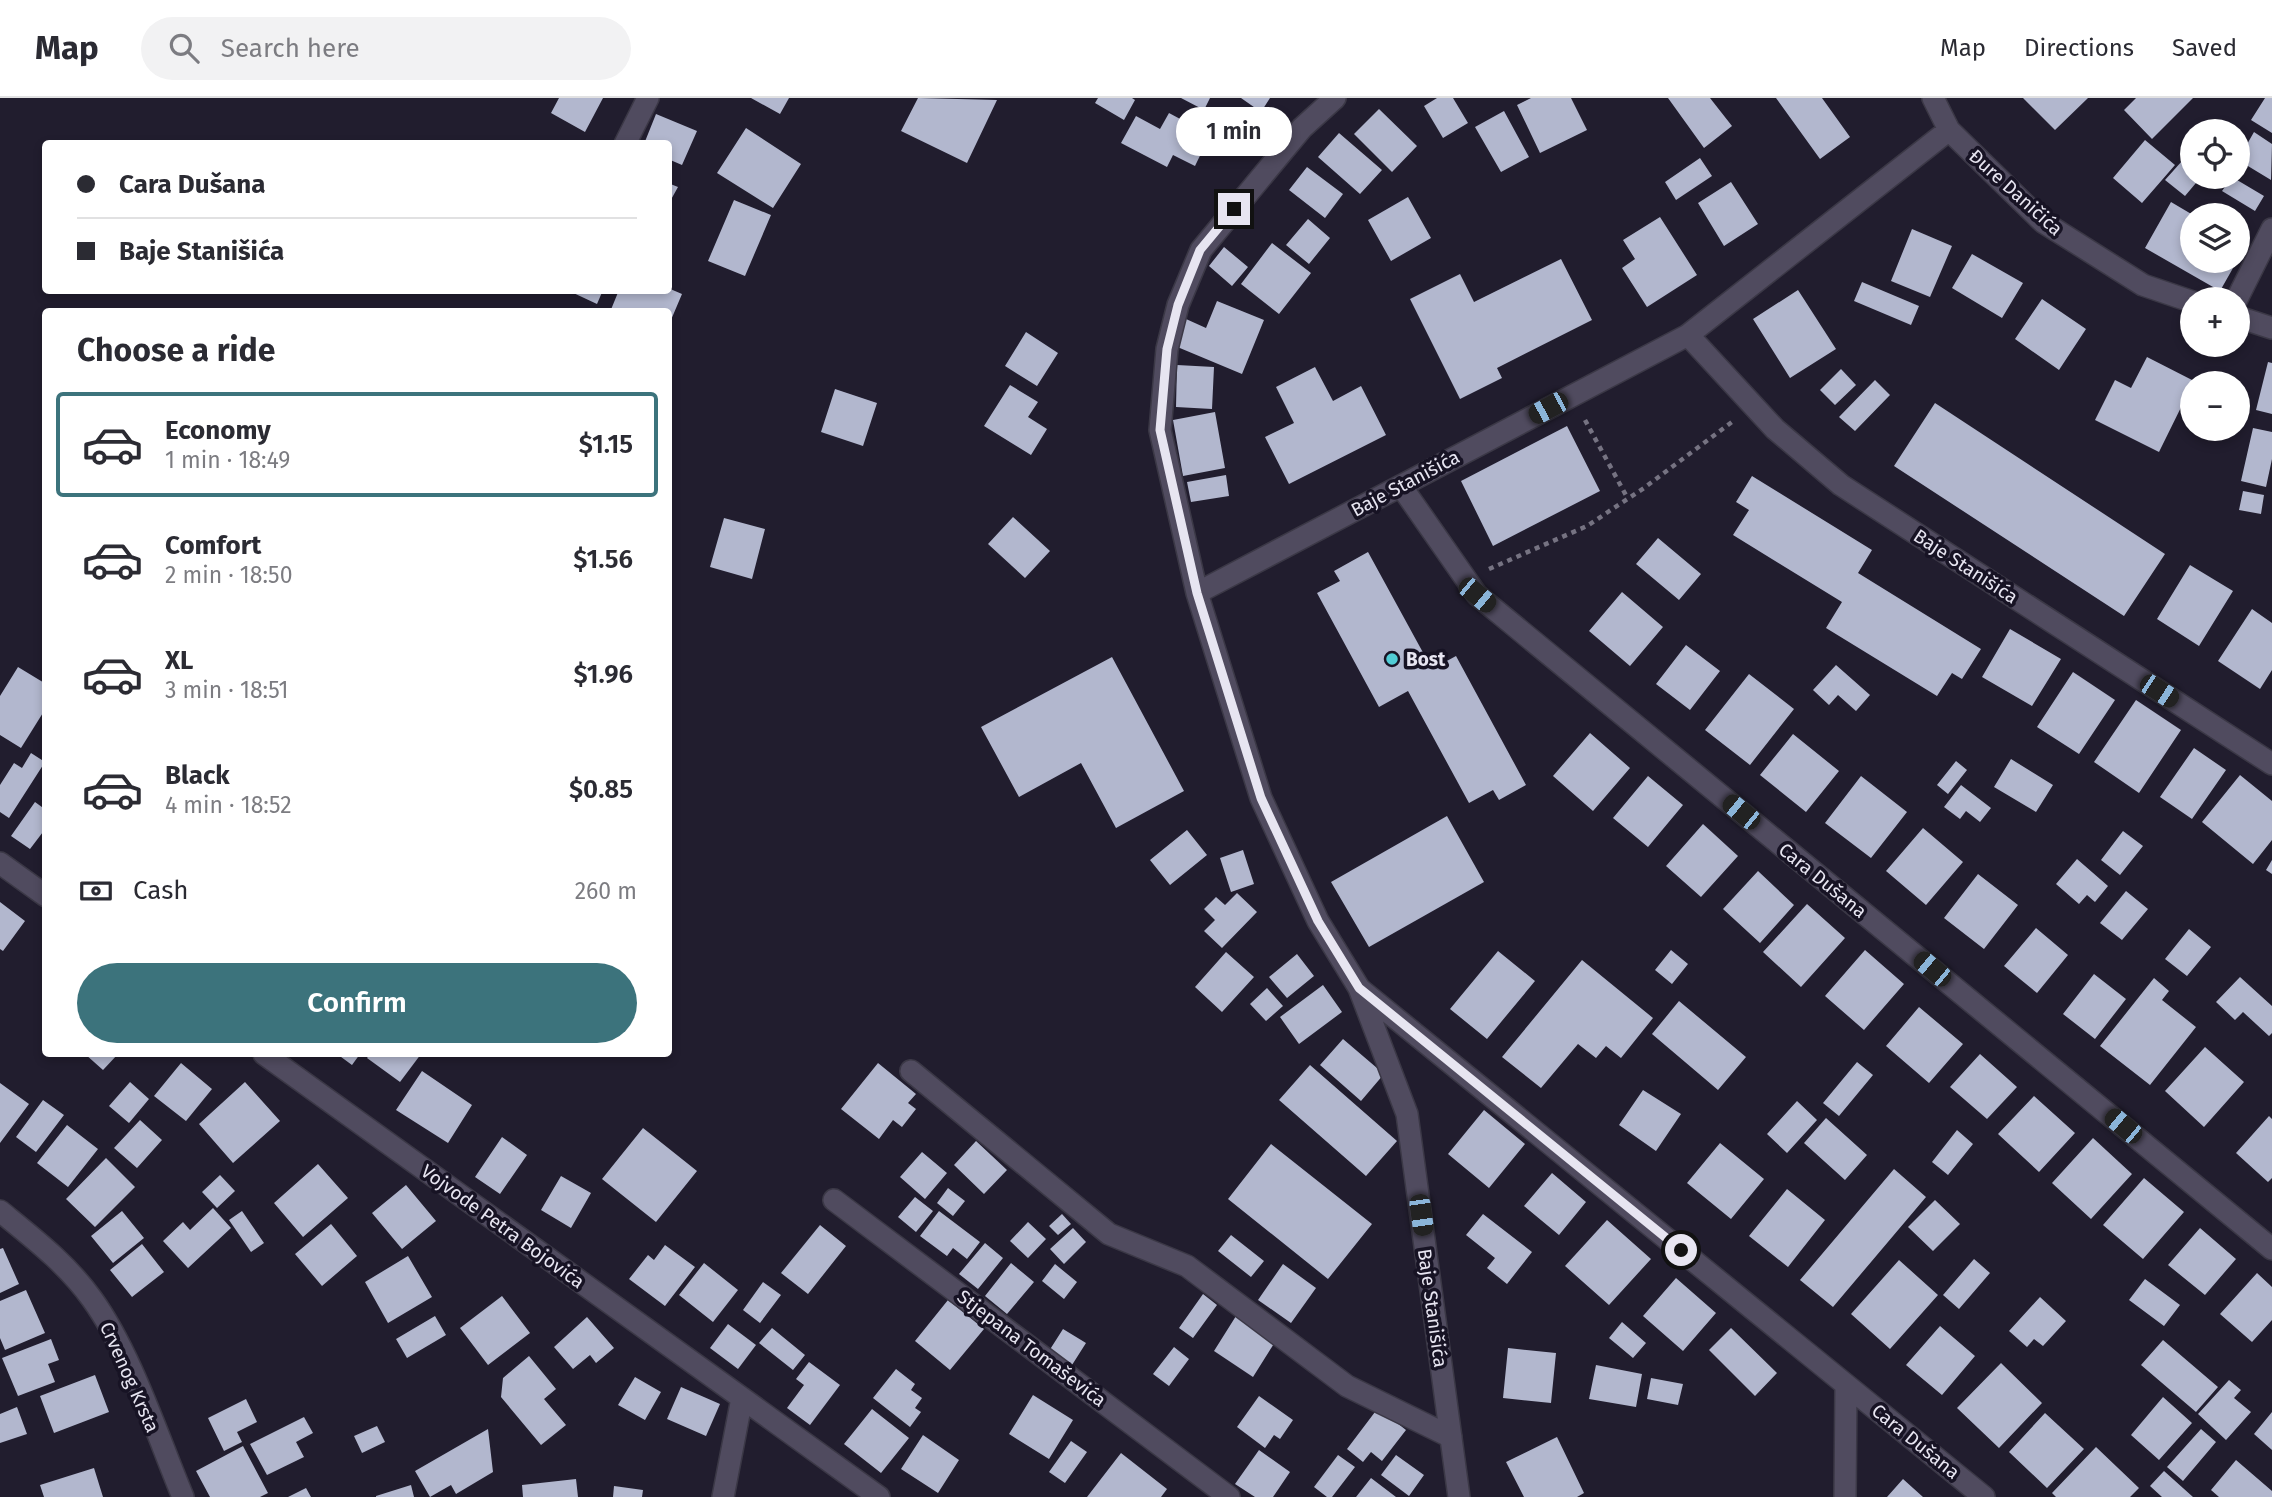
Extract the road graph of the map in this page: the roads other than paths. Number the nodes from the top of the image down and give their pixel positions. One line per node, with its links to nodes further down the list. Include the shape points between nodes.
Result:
1 (648, 98): 5 (street)
2 (1335, 98): 13 (street, Baje Stanišića, via 1302,128 1200,250 1178,305 1167,349 1160,430)
3 (1933, 98): 4 (street, Đure Daničića)
4 (1949, 130): 8 (street, Đure Daničića, via 2043,222 2143,285); 11 (street, Baje Stanišića)
5 (627, 140)
6 (2272, 229): 7 (street)
7 (2243, 287)
8 (2180, 298)
9 (2250, 321): 10 (street)
10 (2272, 327)
11 (1688, 335): 12 (street, Baje Stanišića); 14 (street, Baje Stanišića, via 1775,429 1841,485)
12 (1401, 486): 13 (street, Baje Stanišića); 22 (street, Cara Dušana, via 1477,595)
13 (1197, 593): 17 (street, Baje Stanišića, via 1261,798 1318,921)
14 (2272, 764)
15 (0, 863): 16 (street)
16 (42, 893)
17 (1359, 988): 23 (street, Cara Dušana); 25 (street, Baje Stanišića, via 1407,1114)
18 (268, 1057): 24 (street, Vojvode Petra Bojovića)
19 (911, 1071): 25 (street, via 1109,1234 1187,1266 1347,1386)
20 (834, 1200): 29 (street, Stjepana Tomaševića)
21 (0, 1211): 26 (street, Crvenog Krsta, via 64,1265 92,1299 116,1338)
22 (2272, 1249)
23 (1846, 1385): 31 (street); 32 (street, Cara Dušana)
24 (742, 1398): 27 (street); 28 (street, Vojvode Petra Bojovića)
25 (1451, 1437): 30 (street, Baje Stanišića)
26 (183, 1497)
27 (723, 1497)
28 (879, 1497)
29 (1229, 1497)
30 (1459, 1497)
31 (1845, 1497)
32 (1984, 1497)

